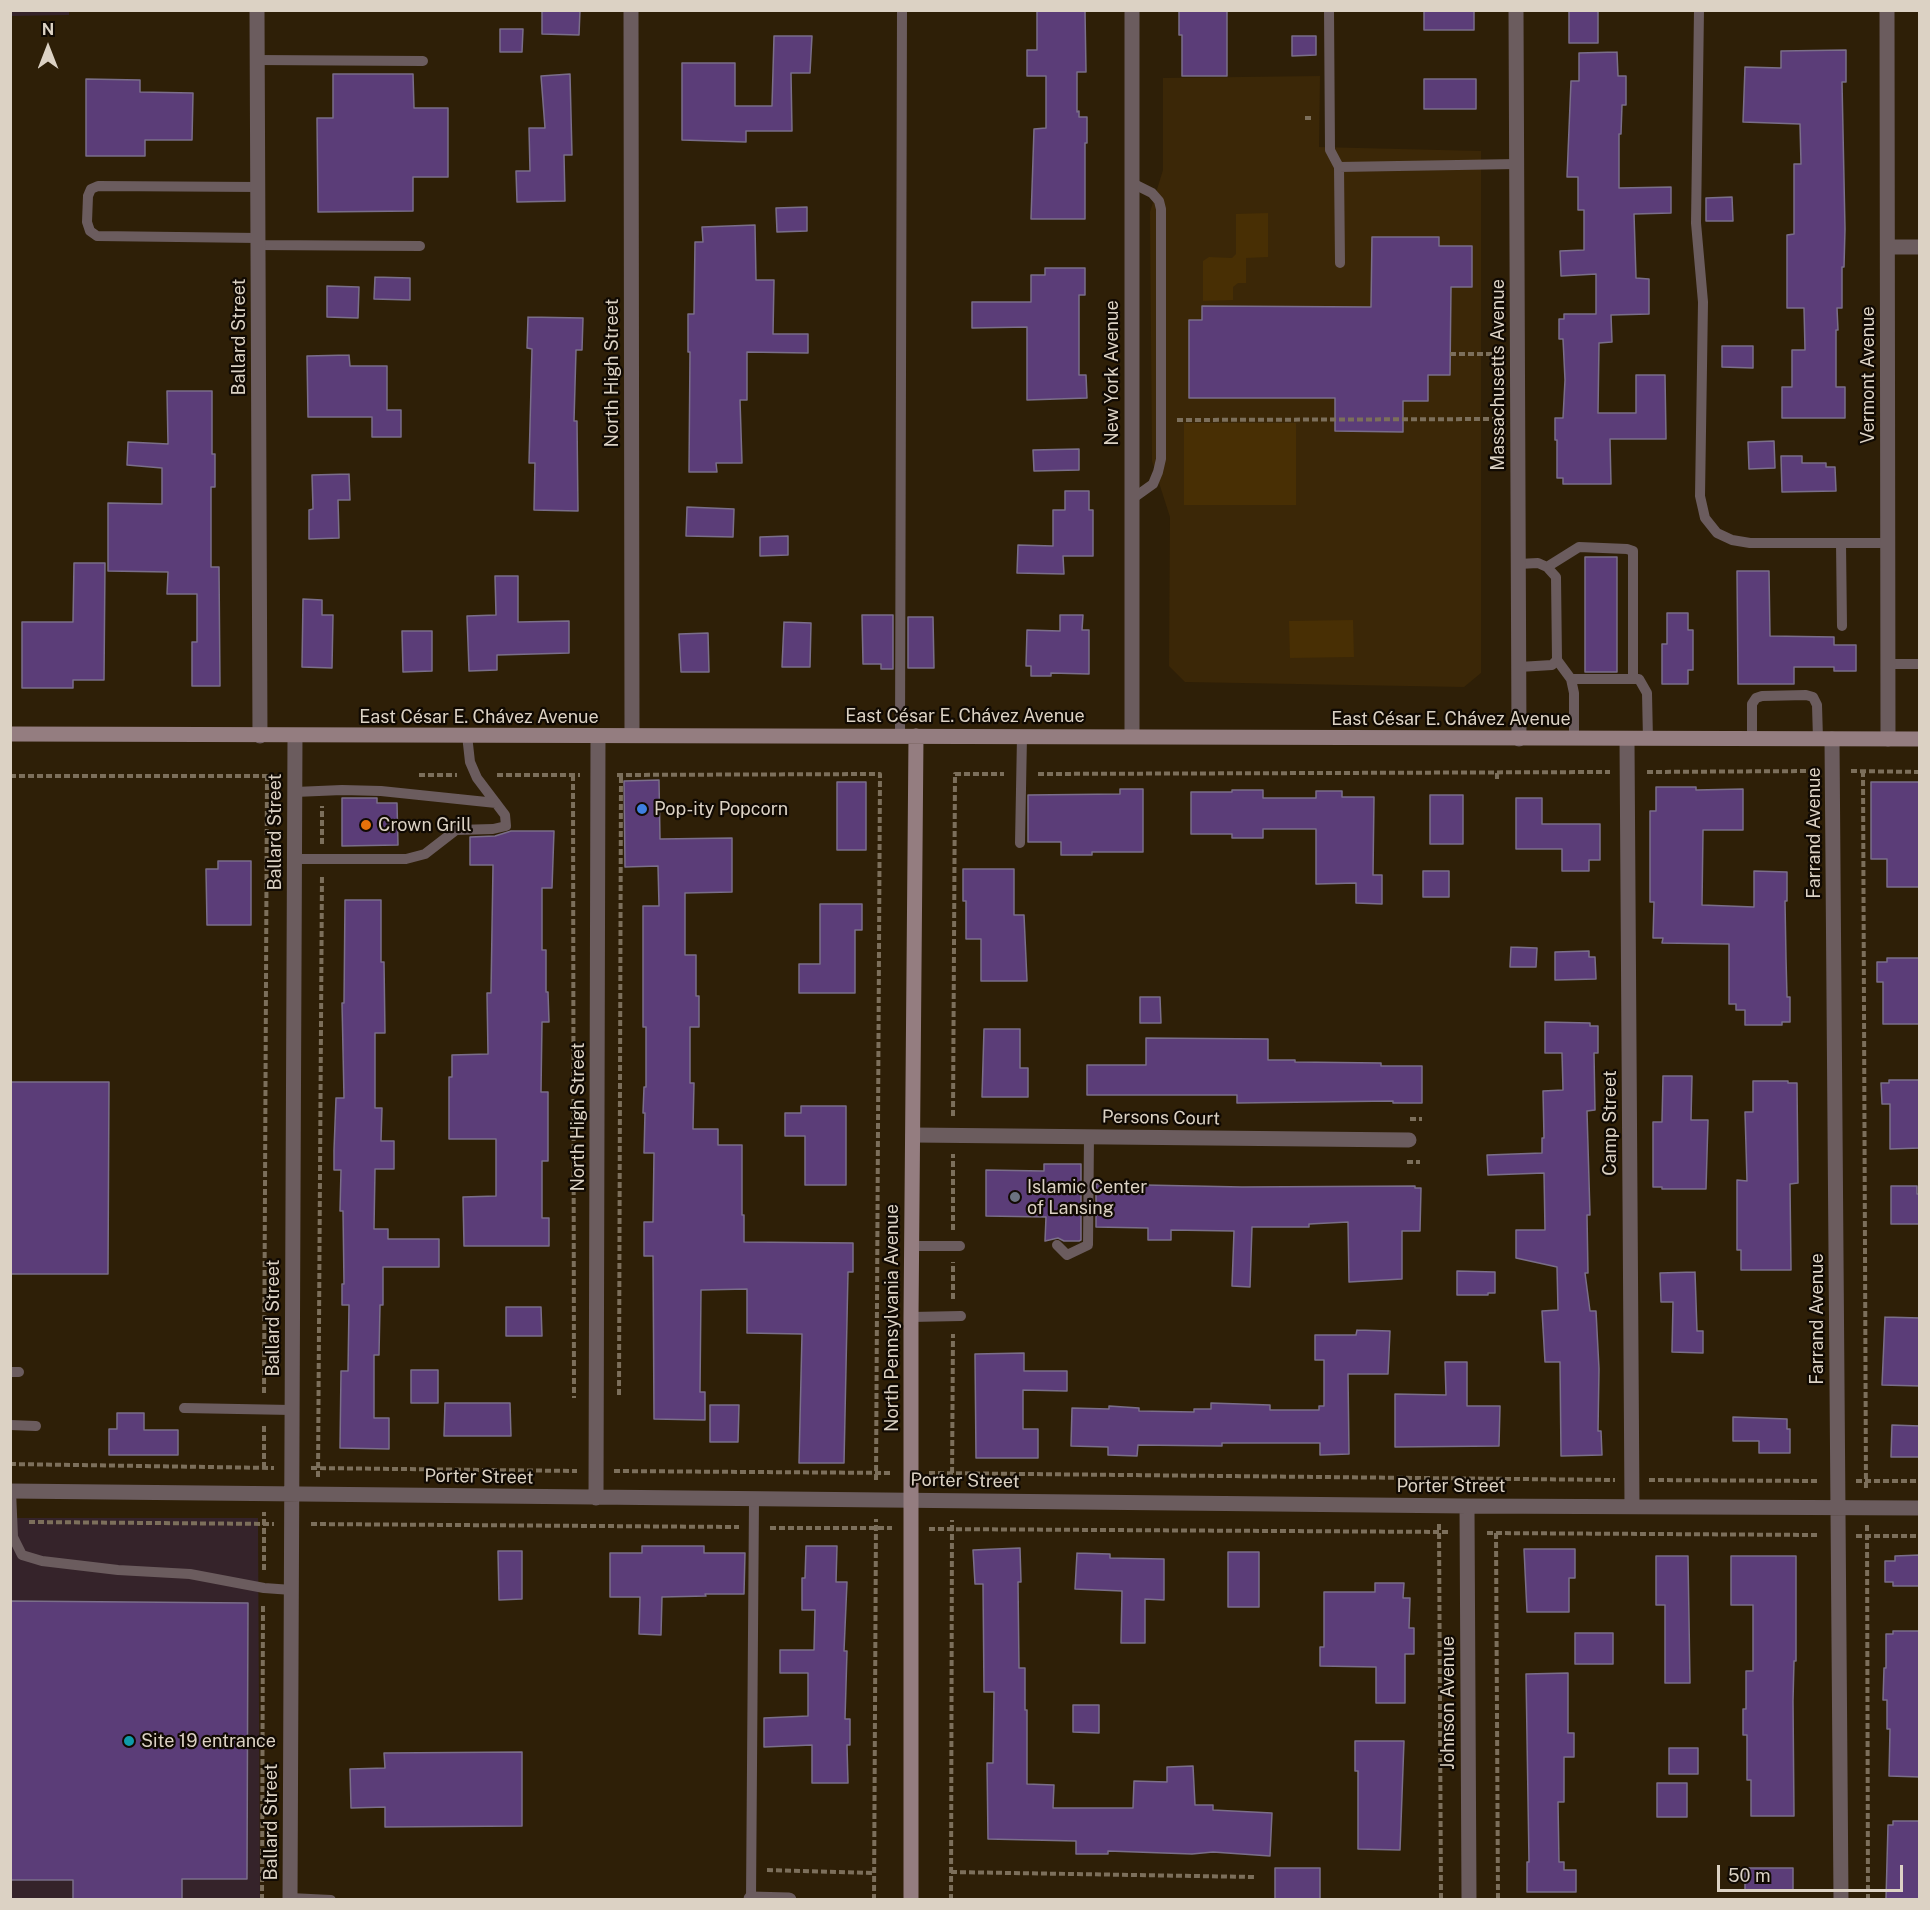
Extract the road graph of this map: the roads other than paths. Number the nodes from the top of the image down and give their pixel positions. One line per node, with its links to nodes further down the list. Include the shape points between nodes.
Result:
1 (257, 10): 9 (street, Ballard Street)
2 (631, 10): 34 (street, North High Street)
3 (902, 10): 38 (lane)
4 (1132, 10): 13 (street, New York Avenue)
5 (1329, 10): 12 (lane, via 1330,150)
6 (1516, 10): 11 (street, Massachusetts Avenue)
7 (1699, 10): 21 (lane, via 1696,223 1703,302 1700,496 1705,518 1717,533 1750,543)
8 (1887, 10): 17 (street, Vermont Avenue)
9 (258, 60): 10 (lane); 14 (street, Ballard Street)
10 (423, 61)
11 (1516, 164): 12 (lane); 23 (street, Massachusetts Avenue)
12 (1339, 167): 19 (lane)
13 (1132, 183): 20 (street, New York Avenue); 20 (lane, via 1152,193 1161,209 1161,459 1153,484)
14 (258, 187): 15 (street, Ballard Street); 15 (lane, via 98,186 88,196 87,222 97,236)
15 (258, 241): 16 (lane); 35 (street, Ballard Street)
16 (420, 246)
17 (1888, 247): 18 (street); 22 (street, Vermont Avenue)
18 (1920, 247)
19 (1340, 263)
20 (1132, 499): 40 (street, New York Avenue)
21 (1841, 543): 22 (lane); 25 (lane)
22 (1887, 543): 27 (street, Vermont Avenue)
23 (1518, 564): 24 (lane, via 1538,563); 29 (street, Massachusetts Avenue)
24 (1547, 567): 26 (lane, via 1556,577); 31 (lane, via 1579,547 1634,551)
25 (1842, 626)
26 (1557, 660): 29 (lane, via 1552,665); 30 (lane)
27 (1887, 664): 28 (lane); 45 (street, Vermont Avenue)
28 (1920, 664)
29 (1519, 668): 41 (street, Massachusetts Avenue)
30 (1571, 679): 31 (lane); 42 (lane)
31 (1633, 679): 48 (lane, via 1639,679 1647,693)
32 (10, 734): 35 (street, East César E. Chávez Avenue)
33 (467, 735): 36 (street, East César E. Chávez Avenue); 37 (street, East César E. Chávez Avenue); 50 (lane, via 470,762)
34 (632, 735): 37 (street, East César E. Chávez Avenue); 38 (street, East César E. Chávez Avenue)
35 (260, 736): 36 (street, East César E. Chávez Avenue)
36 (295, 736): 49 (street, Ballard Street)
37 (598, 736): 67 (street, North High Street)
38 (908, 736): 39 (street, East César E. Chávez Avenue); 53 (street, North Pennsylvania Avenue)
39 (1022, 736): 40 (street, East César E. Chávez Avenue); 51 (lane)
40 (1132, 736): 41 (street, East César E. Chávez Avenue)
41 (1519, 739): 42 (street, East César E. Chávez Avenue)
42 (1574, 739): 47 (street, East César E. Chávez Avenue)
43 (1752, 739): 44 (street, East César E. Chávez Avenue); 44 (lane, via 1752,704 1756,698 1806,695 1813,697 1817,705); 48 (street, East César E. Chávez Avenue)
44 (1825, 739): 45 (street, East César E. Chávez Avenue); 72 (street, Farrand Avenue, via 1833,771)
45 (1888, 739): 46 (street, East César E. Chávez Avenue)
46 (1920, 739)
47 (1627, 740): 48 (street, East César E. Chávez Avenue); 71 (street, Camp Street)
48 (1648, 740)
49 (295, 792): 50 (lane, via 381,791); 52 (street, Ballard Street)
50 (496, 803): 52 (lane, via 505,815 506,826 456,830 425,854 406,859)
51 (1020, 843)
52 (295, 860): 62 (street, Ballard Street)
53 (913, 1135): 54 (street, Persons Court); 57 (street, North Pennsylvania Avenue)
54 (1089, 1136): 55 (street, Persons Court); 56 (lane, via 1088,1245 1067,1255)
55 (1409, 1140)
56 (1057, 1245)
57 (912, 1246): 58 (lane); 60 (street, North Pennsylvania Avenue)
58 (957, 1246)
59 (957, 1316): 60 (lane)
60 (911, 1317): 69 (street, North Pennsylvania Avenue)
61 (184, 1408): 62 (lane)
62 (292, 1410): 66 (street, Ballard Street)
63 (10, 1425): 64 (lane)
64 (36, 1426)
65 (11, 1491): 66 (street, Porter Street); 74 (lane)
66 (291, 1495): 67 (street, Porter Street); 75 (street, Ballard Street)
67 (596, 1498): 68 (street, Porter Street)
68 (754, 1499): 69 (street, Porter Street); 78 (lane)
69 (912, 1500): 70 (street, Porter Street); 80 (street, North Pennsylvania Avenue)
70 (1467, 1506): 71 (street, Porter Street); 81 (street, Johnson Avenue)
71 (1632, 1506): 72 (street, Porter Street)
72 (1838, 1508): 73 (street, Porter Street); 82 (street, Farrand Avenue)
73 (1920, 1508)
74 (12, 1522): 75 (lane, via 13,1537 22,1555 42,1561 190,1574)
75 (291, 1590): 76 (street, Ballard Street)
76 (290, 1899): 77 (lane)
77 (331, 1899)
78 (751, 1899): 79 (street)
79 (789, 1899)
80 (911, 1899)
81 (1469, 1899)
82 (1841, 1899)

